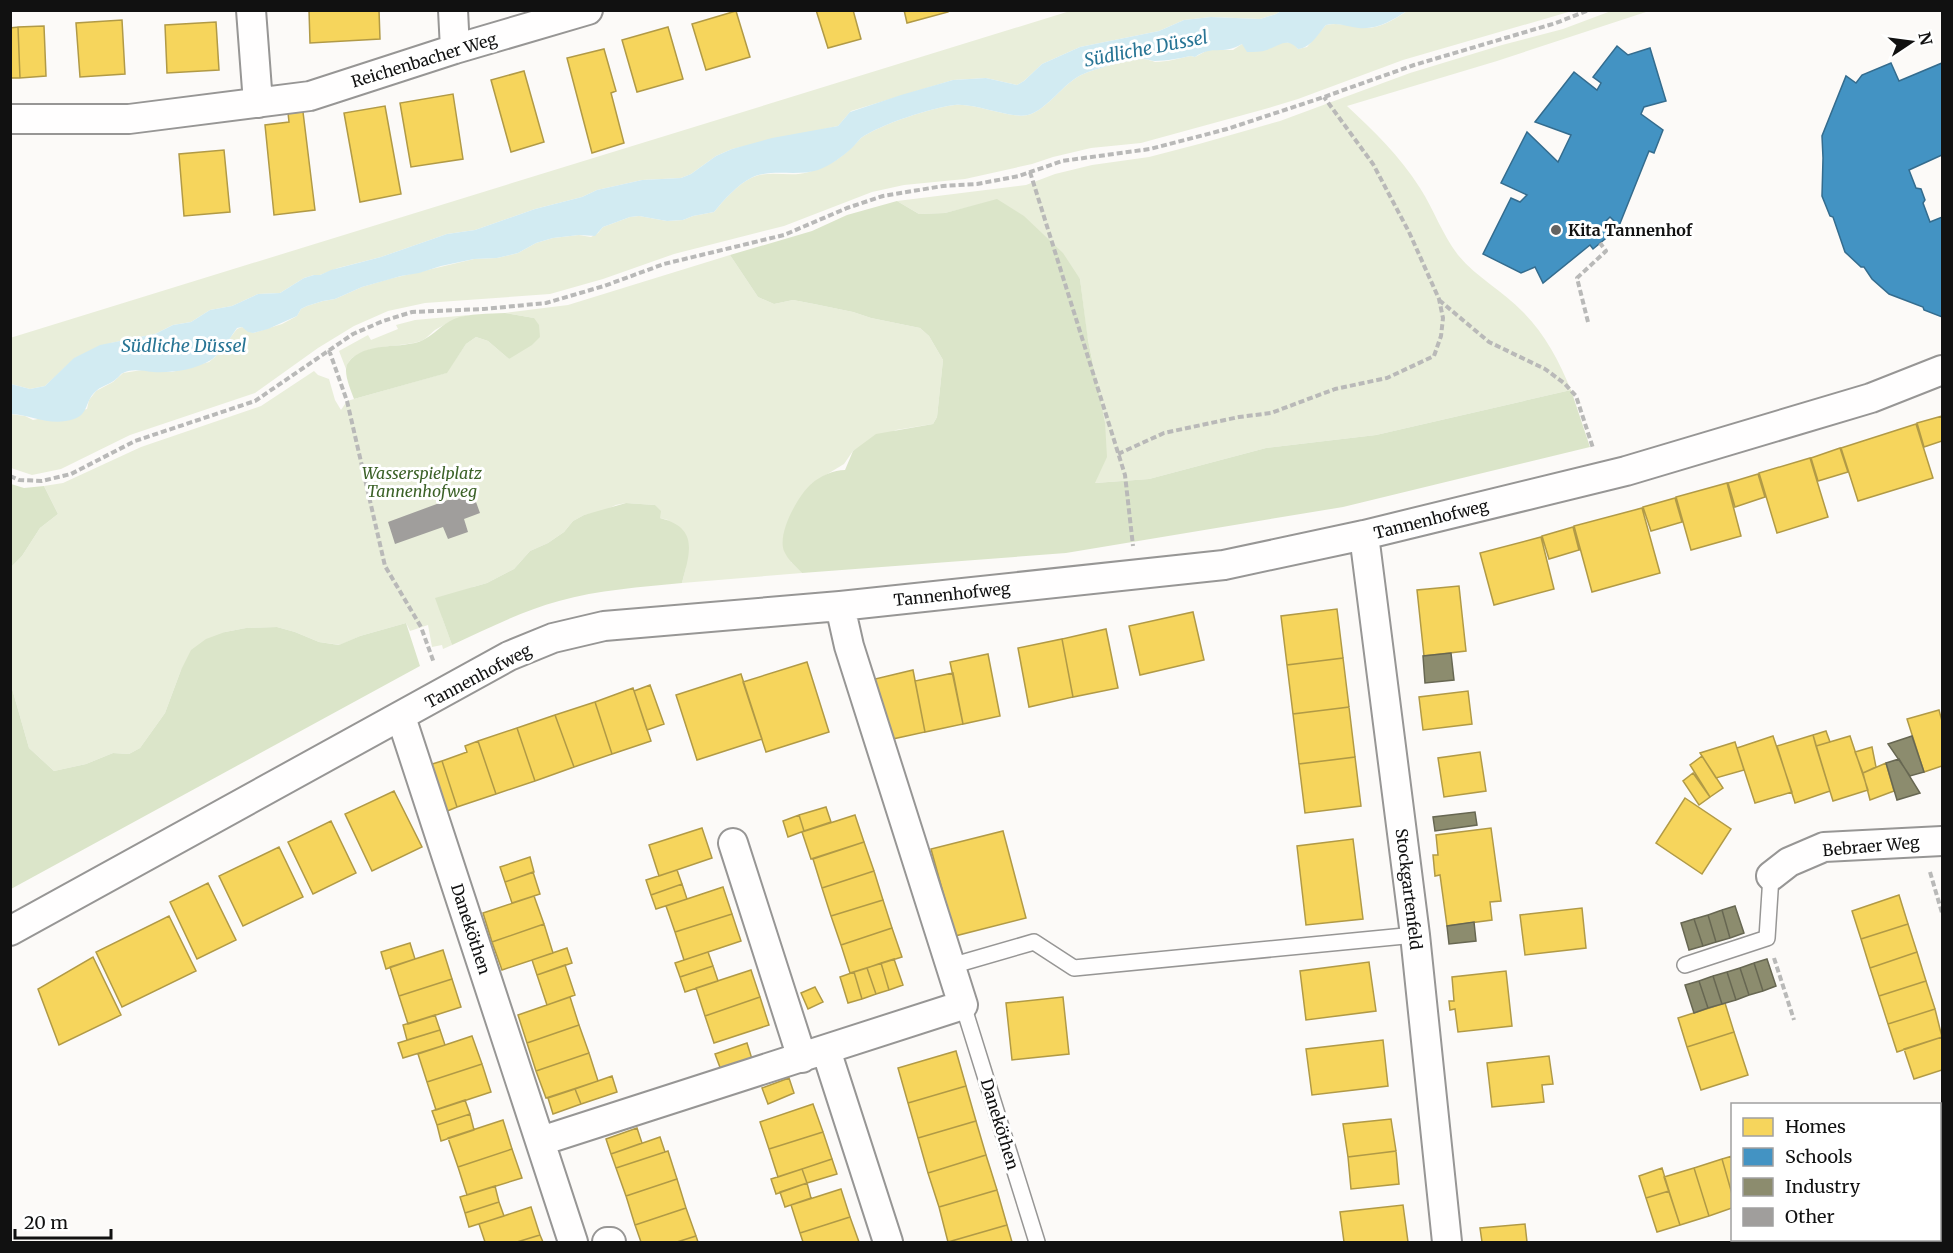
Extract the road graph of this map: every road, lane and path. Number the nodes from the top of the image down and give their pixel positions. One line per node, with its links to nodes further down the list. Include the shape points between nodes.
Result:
1 (251, 10): 7 (street)
2 (453, 10): 5 (street)
3 (588, 10): 5 (street, Reichenbacher Weg)
4 (1589, 10): 6 (path)
5 (455, 49): 7 (street, Reichenbacher Weg, via 310,96)
6 (1324, 97): 9 (path, via 1150,149 1062,161); 11 (path, via 1373,164)
7 (258, 103): 8 (street, Reichenbacher Weg, via 129,119)
8 (10, 120)
9 (1030, 172): 13 (path, via 977,184 883,196 784,235 664,264 546,303 412,312 353,334); 15 (path)
10 (1600, 243): 12 (path, via 1606,251 1577,278)
11 (1439, 299): 15 (path, via 1441,336 1434,356 1417,366 1387,378 1335,389 1271,413 1164,433); 17 (path, via 1489,342 1545,369 1576,396)
12 (1588, 322)
13 (329, 350): 16 (path, via 255,401 135,441 70,474 42,481); 21 (path, via 347,401 385,566)
14 (1942, 370): 17 (street, Tannenhofweg, via 1871,398)
15 (1118, 454): 19 (path, via 1125,476)
16 (10, 476)
17 (1602, 477): 18 (street, Tannenhofweg)
18 (1364, 536): 19 (street, Tannenhofweg, via 1224,565); 28 (street, Stockgartenfeld)
19 (1137, 575): 20 (street, Tannenhofweg)
20 (840, 606): 22 (street, Tannenhofweg, via 604,626 553,638 509,656); 31 (street, Daneköthen, via 849,646)
21 (421, 627)
22 (401, 717): 27 (street, Tannenhofweg); 35 (street, Daneköthen)
23 (1932, 842): 25 (street, Bebraer Weg, via 1824,847 1790,862); 26 (path)
24 (733, 843): 34 (street)
25 (1771, 876): 29 (lane)
26 (1942, 913)
27 (10, 931)
28 (1415, 935): 31 (lane, via 1074,968 1034,942); 39 (street, Stockgartenfeld)
29 (1767, 938): 30 (lane); 33 (path)
30 (1685, 964)
31 (951, 966): 32 (street, Daneköthen)
32 (963, 1005): 34 (street); 38 (lane, Daneköthen)
33 (1794, 1020)
34 (814, 1054): 35 (street); 37 (street)
35 (541, 1141): 36 (street, Daneköthen)
36 (573, 1242)
37 (888, 1242)
38 (1037, 1242)
39 (1447, 1242)

